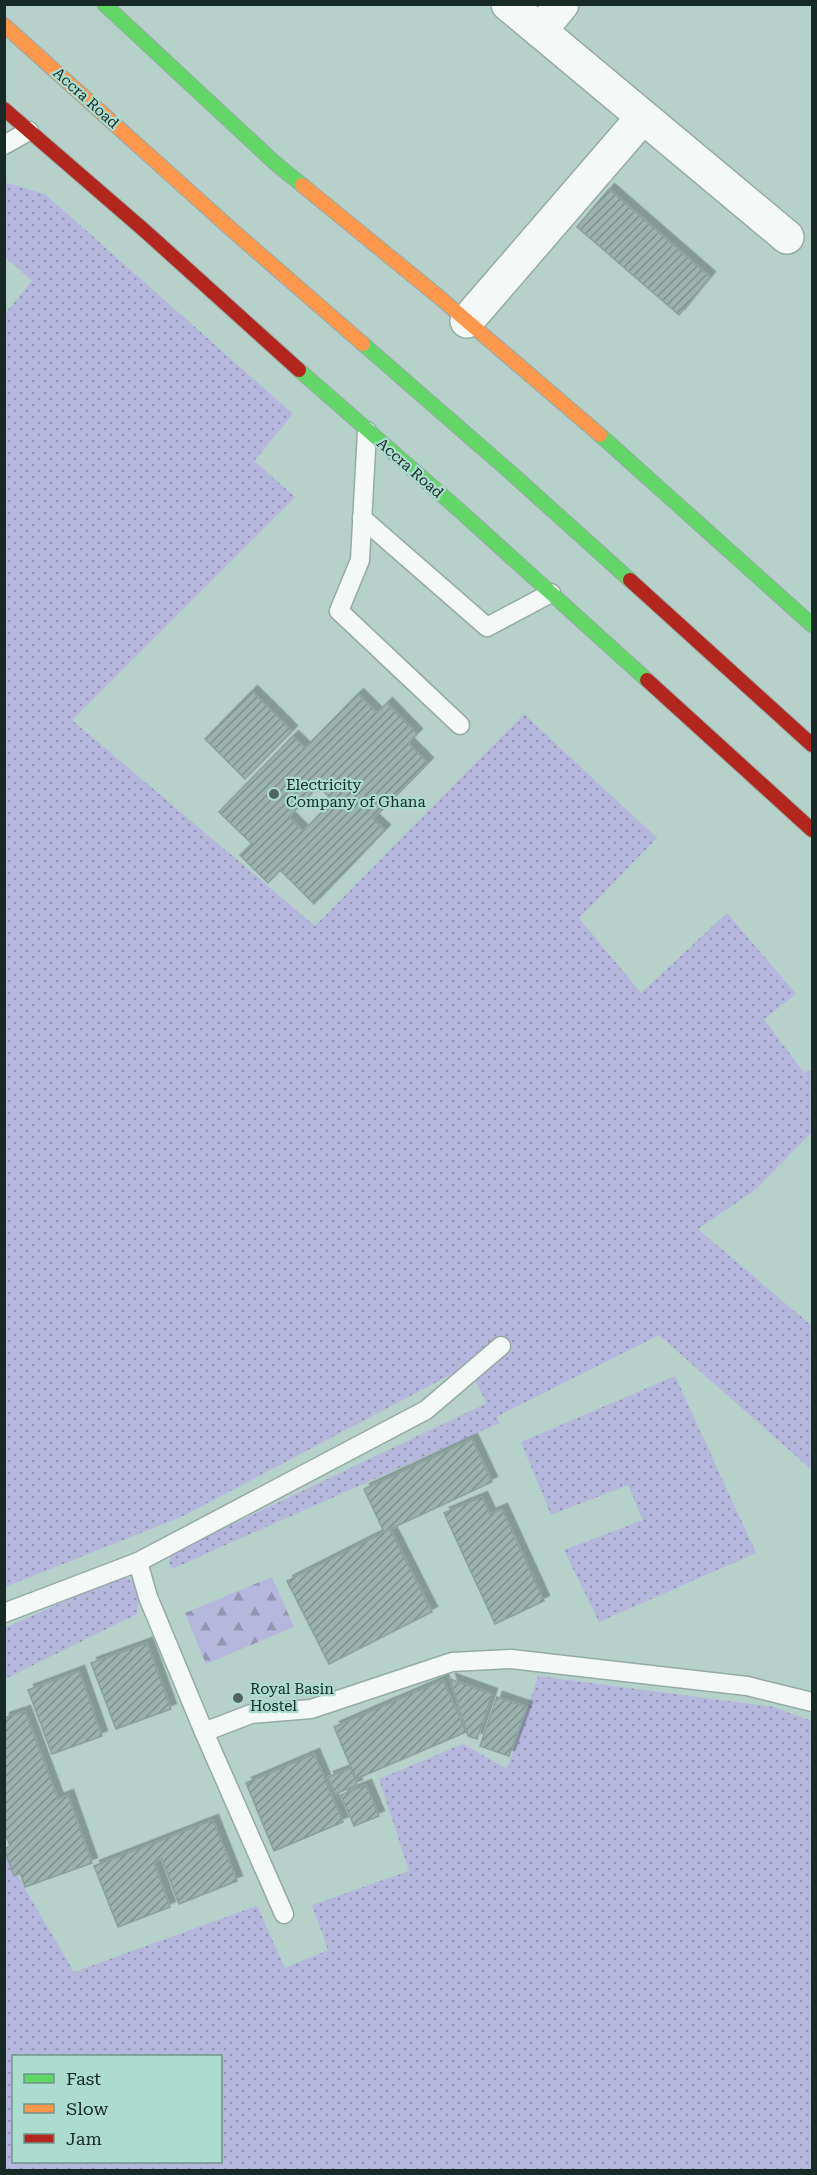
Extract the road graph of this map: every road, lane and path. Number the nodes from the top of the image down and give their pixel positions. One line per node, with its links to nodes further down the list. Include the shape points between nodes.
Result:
1 (104, 4): 11 (main road, via 275,163)
2 (508, 4): 5 (street)
3 (562, 4): 5 (street)
4 (4, 26): 17 (main road, Accra Road, via 510,472)
5 (540, 31): 7 (street)
6 (4, 109): 8 (main road, Accra Road)
7 (643, 117): 10 (street); 11 (street)
8 (29, 131): 9 (lane); 12 (main road, Accra Road)
9 (4, 145)
10 (787, 237)
11 (467, 321): 15 (main road)
12 (367, 431): 13 (lane); 14 (main road, Accra Road)
13 (362, 518): 14 (lane, via 487,627); 16 (lane, via 360,560 339,611)
14 (551, 593): 18 (main road, Accra Road)
15 (813, 626)
16 (460, 725)
17 (813, 746)
18 (813, 830)
19 (501, 1346): 20 (lane, via 426,1410)
20 (138, 1562): 21 (lane); 23 (lane, via 148,1597)
21 (4, 1613)
22 (813, 1702): 23 (lane, via 747,1686 511,1659 452,1662 311,1709 251,1714)
23 (204, 1732): 24 (lane)
24 (284, 1914)

